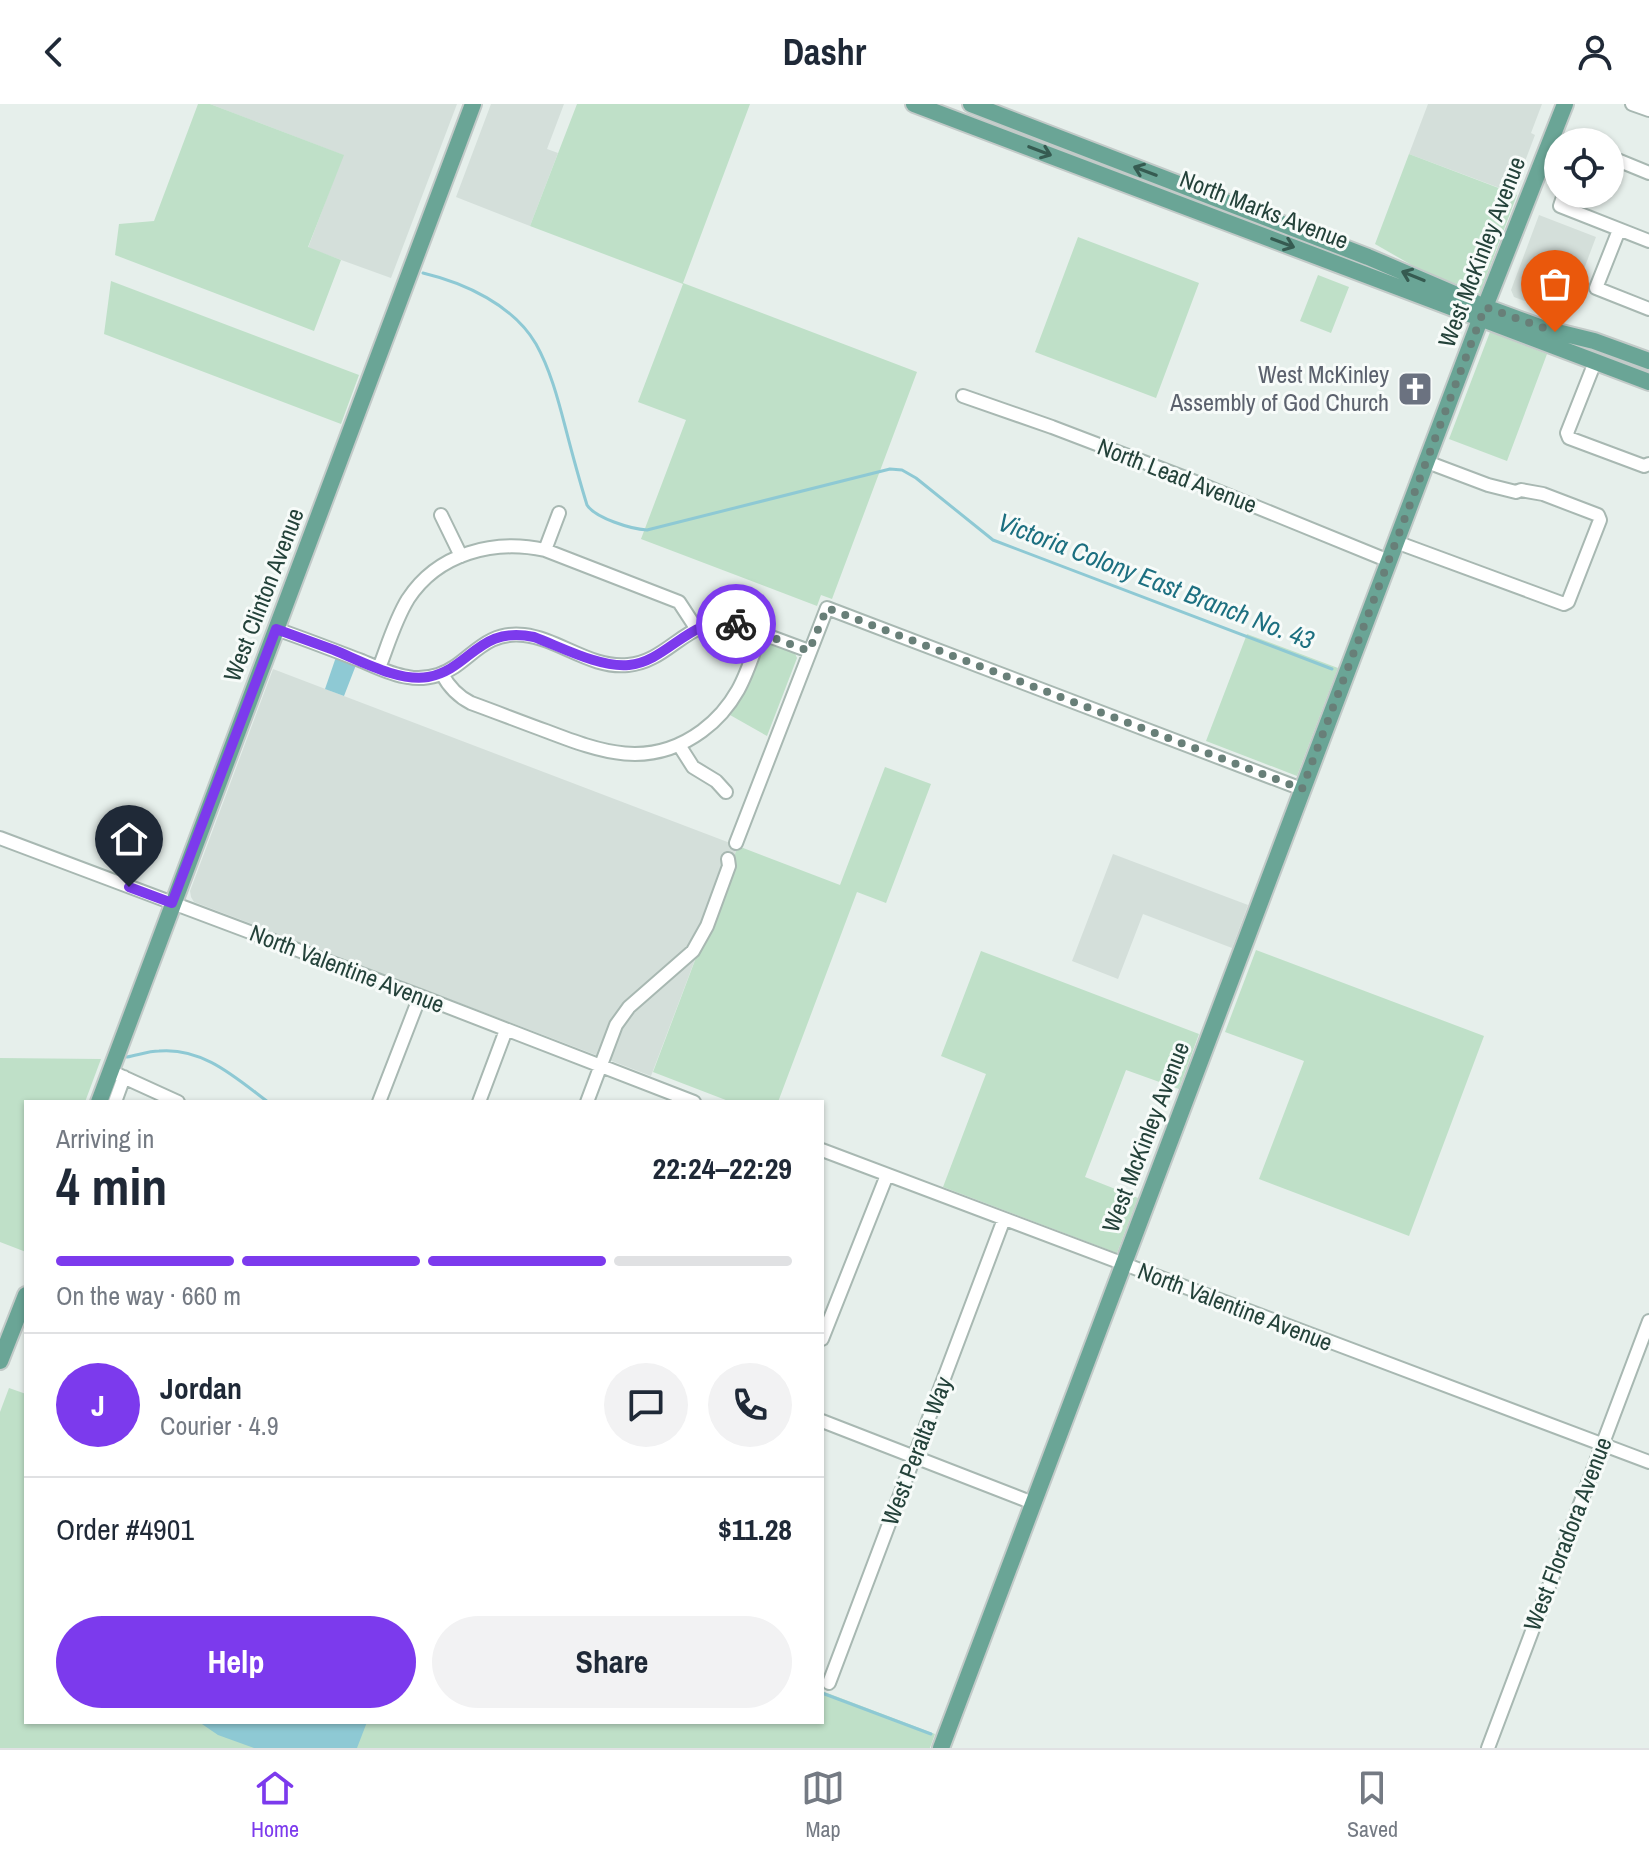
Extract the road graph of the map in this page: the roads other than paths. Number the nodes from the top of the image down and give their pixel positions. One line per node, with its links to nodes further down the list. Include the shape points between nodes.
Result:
1 (473, 104): 31 (main road, West Clinton Avenue)
2 (914, 104): 8 (main road, North Marks Avenue)
3 (1565, 104): 17 (main road, West McKinley Avenue)
4 (1632, 104): 6 (street)
5 (975, 105): 7 (main road, North Marks Avenue)
6 (1649, 110)
7 (1011, 119): 8 (main road); 12 (main road, North Marks Avenue, one-way to 7)
8 (1004, 138): 11 (main road, North Marks Avenue, one-way to 11)
9 (1624, 163): 10 (street)
10 (1649, 173)
11 (1152, 193): 12 (main road, via 1219,209); 17 (main road, North Marks Avenue, one-way to 17)
12 (1235, 205): 17 (main road, North Marks Avenue, one-way to 12, via 1368,257)
13 (1565, 208): 14 (street)
14 (1619, 230): 15 (street); 16 (street, via 1596,288)
15 (1649, 241)
16 (1649, 309)
17 (1483, 312): 18 (main road, North Marks Avenue); 19 (main road, North Marks Avenue); 22 (main road, West McKinley Avenue)
18 (1649, 361)
19 (1595, 362): 20 (main road, North Marks Avenue); 23 (street, via 1569,438)
20 (1649, 382)
21 (963, 396): 29 (street, North Lead Avenue, via 1168,471)
22 (1427, 462): 26 (main road, West McKinley Avenue); 26 (street, via 1488,485 1543,494 1600,520 1564,604)
23 (1649, 464)
24 (559, 513): 27 (street)
25 (441, 515): 28 (street)
26 (1396, 542): 29 (main road, West McKinley Avenue)
27 (545, 550): 28 (street, via 509,545); 30 (street, via 679,602)
28 (461, 556): 34 (street, via 429,576 410,597)
29 (1389, 561): 37 (main road, West McKinley Avenue)
30 (696, 628): 32 (street, via 728,622); 35 (street, via 650,660 629,665 598,661 534,637 504,635)
31 (276, 629): 34 (street); 42 (main road, West Clinton Avenue)
32 (761, 633): 33 (street); 36 (street, via 732,699 706,728)
33 (809, 651): 37 (street, via 826,609); 40 (street)
34 (379, 668): 35 (street, via 407,677)
35 (442, 674): 36 (street, via 452,690 471,703 588,747 631,755)
36 (679, 745): 38 (street, via 693,767)
37 (1302, 789): 57 (main road, West McKinley Avenue)
38 (726, 792)
39 (0, 838): 42 (street, North Valentine Avenue)
40 (736, 843)
41 (728, 859): 45 (street, via 707,926 693,951 629,1007 616,1025)
42 (172, 903): 43 (street, North Valentine Avenue); 46 (main road, West Clinton Avenue)
43 (420, 996): 44 (street, North Valentine Avenue); 50 (street)
44 (506, 1030): 45 (street, North Valentine Avenue); 51 (street)
45 (601, 1067): 52 (street); 53 (street, North Valentine Avenue)
46 (117, 1074): 47 (main road, West Clinton Avenue); 48 (street); 49 (street)
47 (100, 1100)
48 (115, 1100)
49 (174, 1100)
50 (380, 1100)
51 (480, 1100)
52 (588, 1100)
53 (689, 1100)
54 (824, 1151): 55 (street, North Valentine Avenue)
55 (887, 1175): 56 (street, North Valentine Avenue); 60 (street)
56 (1004, 1219): 57 (street, North Valentine Avenue); 64 (street, West Peralta Way)
57 (1123, 1265): 63 (street, North Valentine Avenue); 66 (main road, West McKinley Avenue)
58 (1649, 1321): 63 (street, West Floradora Avenue)
59 (21, 1324): 61 (main road)
60 (824, 1334)
61 (0, 1361)
62 (824, 1422): 64 (street)
63 (1602, 1445): 65 (street, North Valentine Avenue); 69 (street, West Floradora Avenue)
64 (915, 1457): 66 (street); 67 (street, West Peralta Way)
65 (1649, 1462)
66 (1033, 1503): 68 (main road, West McKinley Avenue)
67 (829, 1683)
68 (941, 1748)
69 (1488, 1748)

